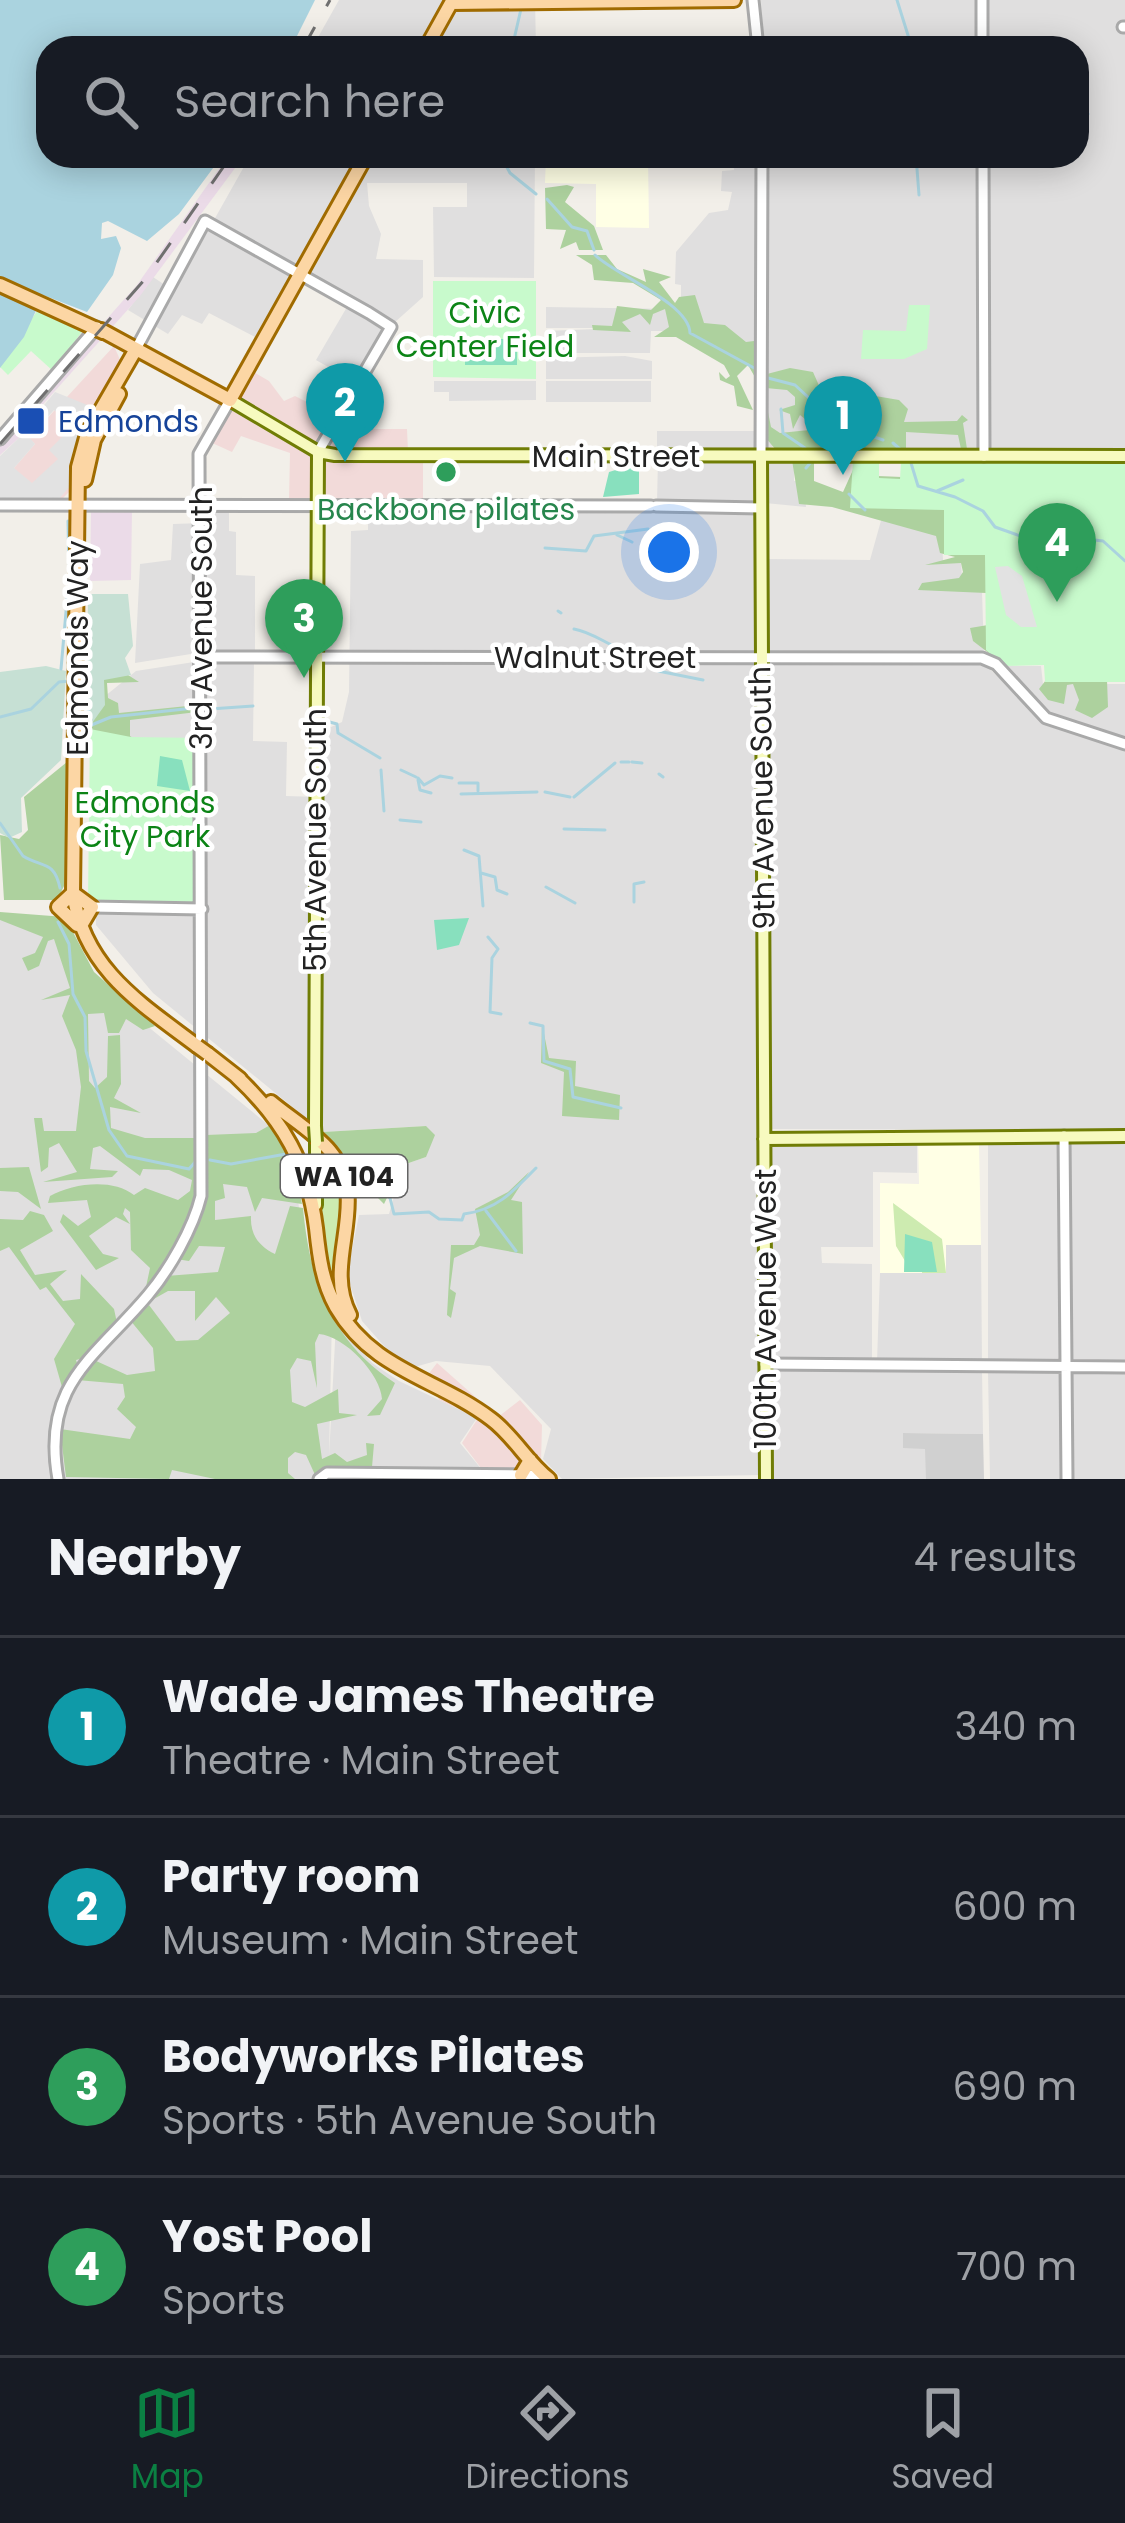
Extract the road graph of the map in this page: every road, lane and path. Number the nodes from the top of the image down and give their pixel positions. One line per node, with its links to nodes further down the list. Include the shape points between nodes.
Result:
1 (734, 0): 4 (main road, via 451,3)
2 (753, 0): 5 (street)
3 (982, 0): 6 (street)
4 (433, 36)
5 (757, 36)
6 (982, 36)
7 (359, 168): 10 (main road)
8 (762, 168): 23 (street)
9 (983, 168): 21 (street)
10 (299, 275): 14 (street, via 206,221); 16 (main road); 20 (street, via 388,323)
11 (0, 285): 13 (main road, Main Street)
12 (107, 314): 13 (main road)
13 (105, 332): 14 (main road, Main Street); 15 (main road); 18 (street)
14 (136, 349): 15 (main road); 16 (main road, Main Street); 19 (main road)
15 (127, 364): 17 (main road)
16 (230, 400): 20 (main road, Main Street); 25 (street, 3rd Avenue South, via 200,454)
17 (87, 434): 19 (main road); 28 (main road, via 78,467)
18 (0, 439)
19 (90, 451): 28 (main road)
20 (318, 452): 23 (main road, Main Street); 26 (main road, 5th Avenue South)
21 (984, 456): 22 (main road, Main Street); 23 (main road, Main Street)
22 (1125, 456)
23 (760, 457): 27 (main road, 9th Avenue South)
24 (0, 505): 28 (street)
25 (199, 506): 26 (street); 28 (street); 30 (street, 3rd Avenue South)
26 (315, 506): 27 (street); 29 (main road, 5th Avenue South)
27 (761, 508): 31 (main road, 9th Avenue South)
28 (82, 509): 33 (main road, Edmonds Way); 33 (main road)
29 (314, 656): 30 (street, Walnut Street); 31 (street, Walnut Street); 41 (main road, 5th Avenue South, bridge)
30 (201, 657): 35 (street, 3rd Avenue South)
31 (760, 657): 32 (street, Walnut Street, via 988,659 1046,718); 40 (main road, 9th Avenue South)
32 (1125, 744)
33 (74, 888): 34 (main road); 36 (main road, via 58,907)
34 (92, 907): 35 (street); 36 (main road)
35 (202, 908): 50 (street, 3rd Avenue South, via 203,1187 152,1291 90,1353 64,1394)
36 (81, 931): 37 (main road, WA 104, via 110,977)
37 (236, 1076): 41 (main road, WA 104, via 296,1149); 42 (main road, WA 104, via 338,1162 350,1209 339,1288)
38 (1064, 1136): 39 (main road); 40 (main road); 45 (street)
39 (1125, 1136)
40 (764, 1139): 43 (main road, 100th Avenue West)
41 (316, 1229): 42 (main road, WA 104, via 334,1304)
42 (382, 1360): 46 (main road, WA 104, via 484,1414)
43 (766, 1364): 45 (street); 52 (main road, 100th Avenue West)
44 (1125, 1367): 45 (street)
45 (1065, 1368): 53 (street)
46 (530, 1460): 47 (main road); 49 (main road, WA 104)
47 (521, 1475): 48 (street); 49 (street)
48 (429, 1476): 51 (street)
49 (546, 1478)
50 (58, 1479)
51 (319, 1479)
52 (766, 1479)
53 (1067, 1479)

